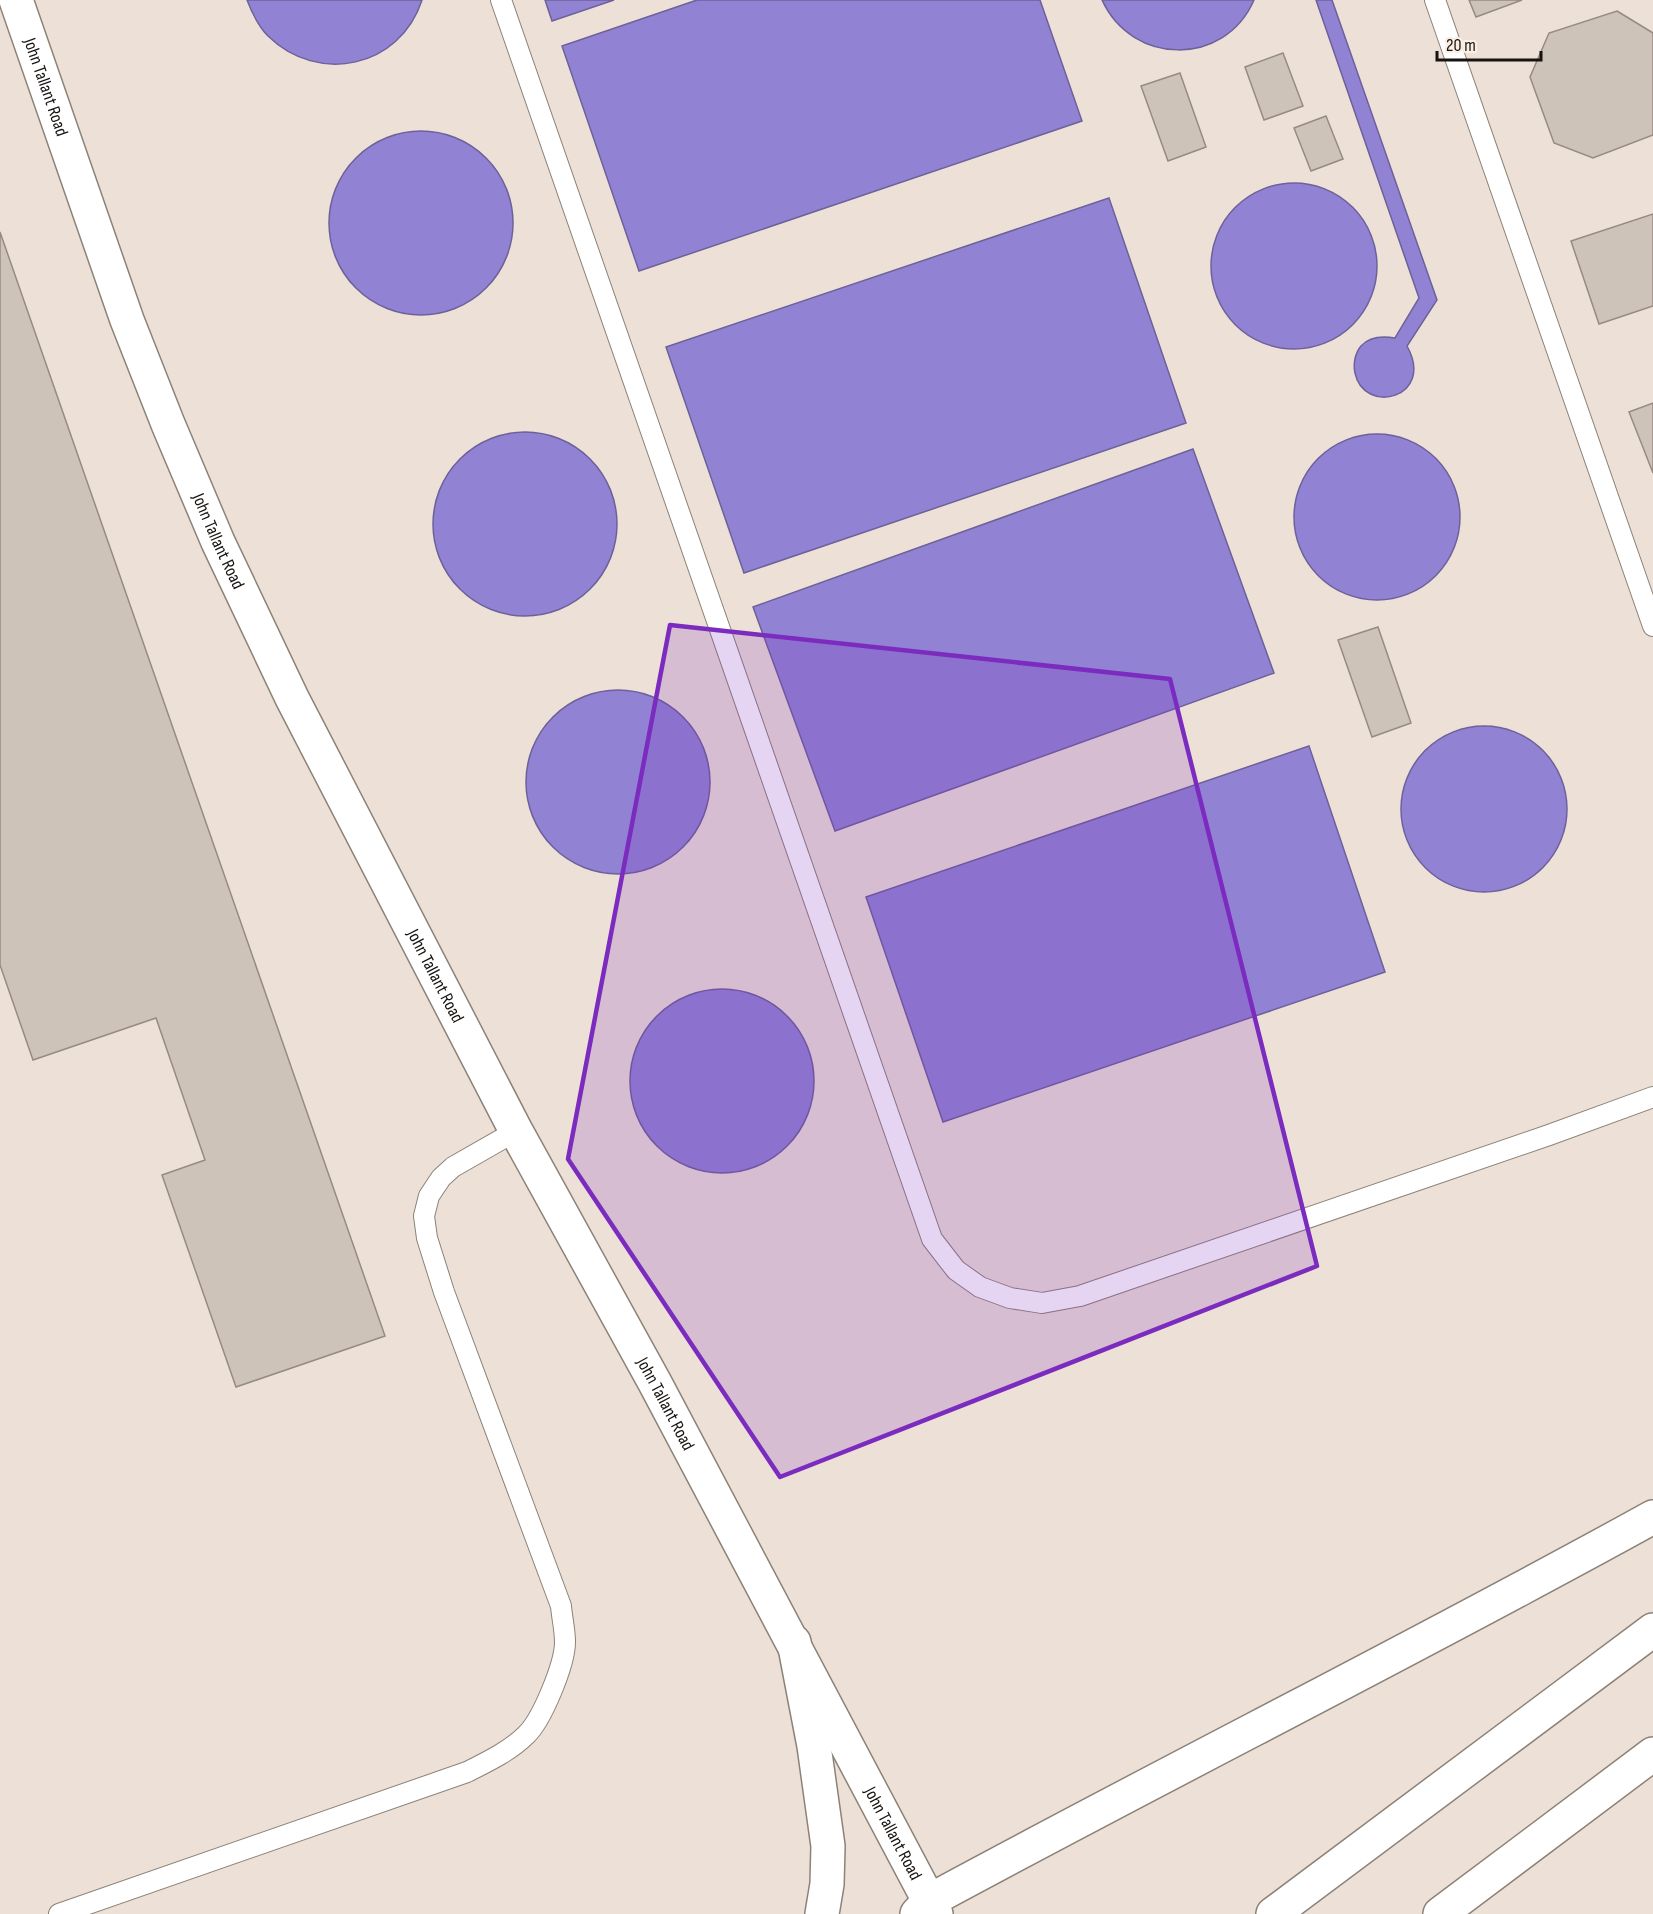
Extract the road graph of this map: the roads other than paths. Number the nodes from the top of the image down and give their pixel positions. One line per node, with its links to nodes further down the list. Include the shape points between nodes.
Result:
1 (16, 0): 6 (main road, John Tallant Road, via 127,320 218,542 292,698)
2 (501, 0): 5 (lane, via 928,1228 956,1270 980,1287 1010,1298 1042,1303 1080,1296)
3 (1435, 0): 4 (lane)
4 (1653, 626)
5 (1653, 1097)
6 (516, 1131): 9 (main road, John Tallant Road); 12 (lane, via 447,1172 429,1196 424,1216 444,1292 561,1606 565,1644 555,1683 541,1713 527,1735 467,1772)
7 (1653, 1517): 11 (main road, via 1506,1598 1065,1827)
8 (1653, 1630): 14 (main road)
9 (794, 1642): 11 (main road, John Tallant Road); 13 (main road, via 828,1846)
10 (1653, 1754): 15 (main road)
11 (927, 1910)
12 (59, 1914)
13 (822, 1914)
14 (1273, 1914)
15 (1440, 1914)

